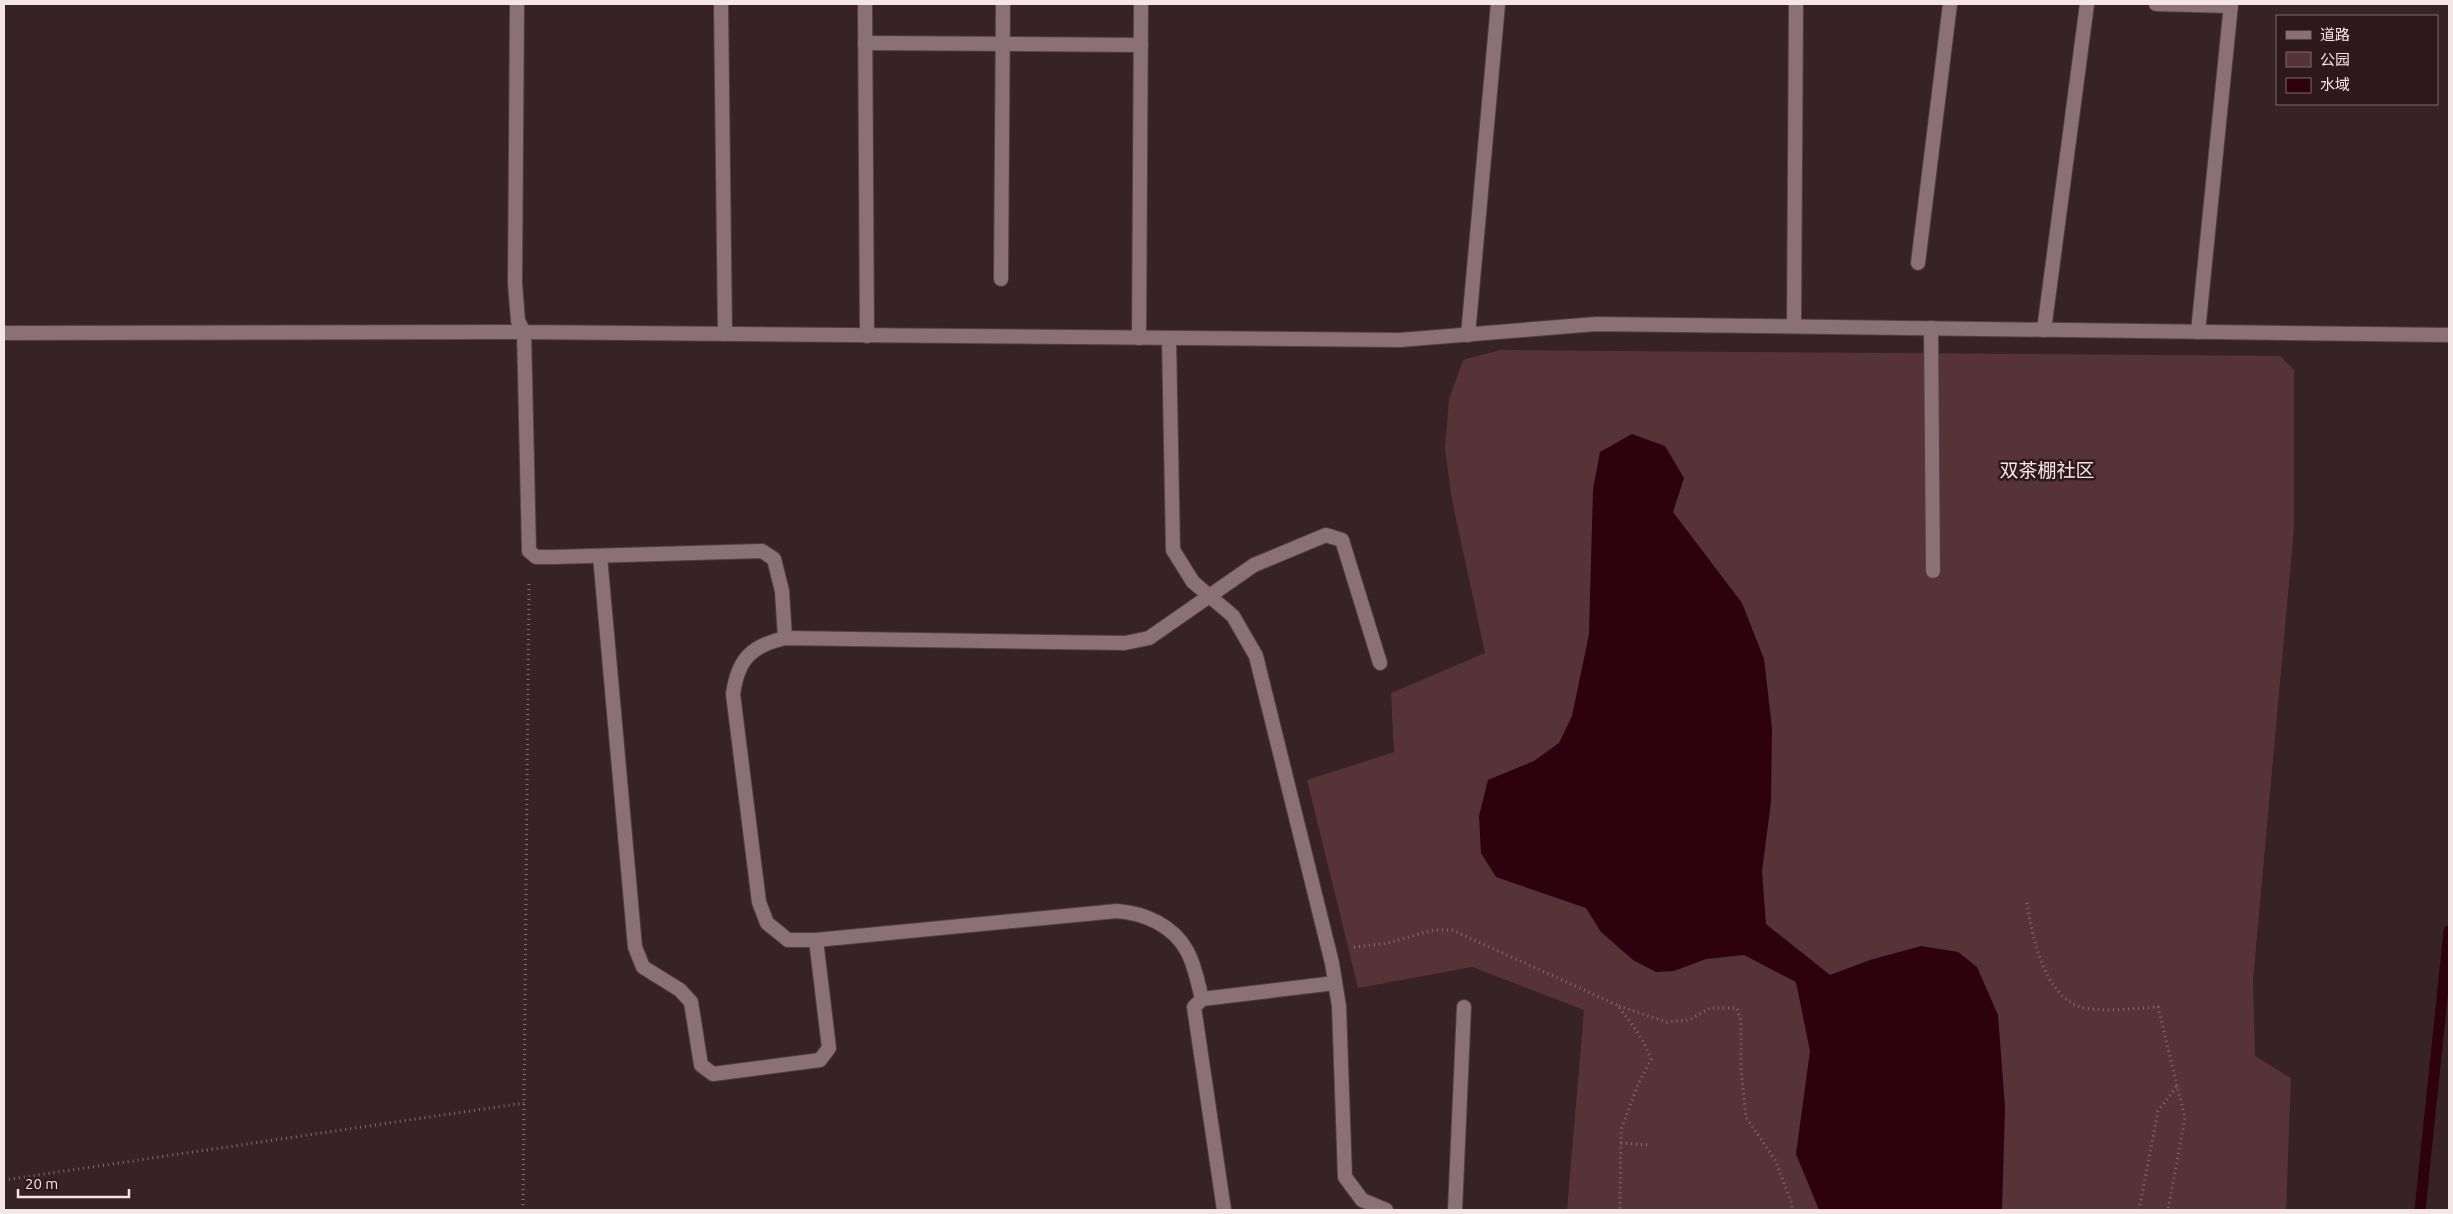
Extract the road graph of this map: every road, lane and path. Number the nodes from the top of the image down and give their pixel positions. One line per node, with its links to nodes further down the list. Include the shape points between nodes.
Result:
1 (518, 4): 20 (street, via 516,282 518,321)
2 (721, 4): 23 (street)
3 (865, 4): 12 (street)
4 (1004, 4): 13 (street)
5 (1141, 4): 14 (street)
6 (1498, 4): 24 (street)
7 (1796, 4): 17 (street)
8 (1950, 4): 15 (street)
9 (2087, 4): 19 (street)
10 (2156, 4): 11 (street)
11 (2231, 5): 21 (street)
12 (865, 43): 13 (street); 26 (street)
13 (1003, 44): 14 (street); 16 (street)
14 (1141, 45): 27 (street)
15 (1918, 264)
16 (1001, 279)
17 (1794, 326): 18 (street); 24 (street, via 1596,324)
18 (1931, 328): 19 (street); 31 (street)
19 (2044, 330): 21 (street)
20 (524, 332): 22 (street); 23 (street); 29 (street)
21 (2198, 332): 25 (street)
22 (4, 333)
23 (725, 334): 26 (street)
24 (1468, 335): 28 (street, via 1400,340)
25 (2449, 335)
26 (867, 336): 27 (street)
27 (1139, 338): 28 (street)
28 (1169, 338): 32 (street, via 1173,550 1193,582)
29 (529, 551): 30 (street, via 536,557); 43 (path)
30 (600, 556): 33 (street, via 762,551 774,559 782,591); 36 (street, via 634,947 643,967 680,990 691,1002 701,1066 713,1074 820,1060 829,1048)
31 (1933, 572)
32 (1210, 597): 33 (street, via 1149,638 1125,643); 34 (street, via 1254,565 1326,535 1342,540); 37 (street, via 1233,616 1256,656)
33 (785, 638): 36 (street, via 767,642 754,650 736,675 732,694 759,902 767,923 788,940)
34 (1380, 663)
35 (2027, 903): 42 (path, via 2033,941 2043,968 2065,999 2082,1008 2158,1007)
36 (816, 940): 39 (street, via 1117,911 1137,913 1176,935 1188,952)
37 (1329, 950): 38 (street); 40 (path, via 1388,943 1433,930 1452,930)
38 (1335, 983): 39 (street); 49 (street, via 1339,1006 1345,1177 1362,1200)
39 (1202, 999): 48 (street, via 1194,1007)
40 (1617, 1005): 44 (path, via 1631,1022 1651,1059 1621,1130); 52 (path, via 1667,1022 1689,1020 1710,1008 1737,1008 1741,1022 1746,1117 1774,1160)
41 (1464, 1007): 50 (street)
42 (2177, 1086): 53 (path, via 2158,1111); 54 (path, via 2185,1118)
43 (524, 1103): 46 (path); 47 (path)
44 (1621, 1143): 45 (path); 51 (path)
45 (1651, 1145)
46 (4, 1180)
47 (523, 1210)
48 (1224, 1210)
49 (1386, 1210)
50 (1455, 1210)
51 (1620, 1210)
52 (1792, 1210)
53 (2139, 1210)
54 (2168, 1210)

